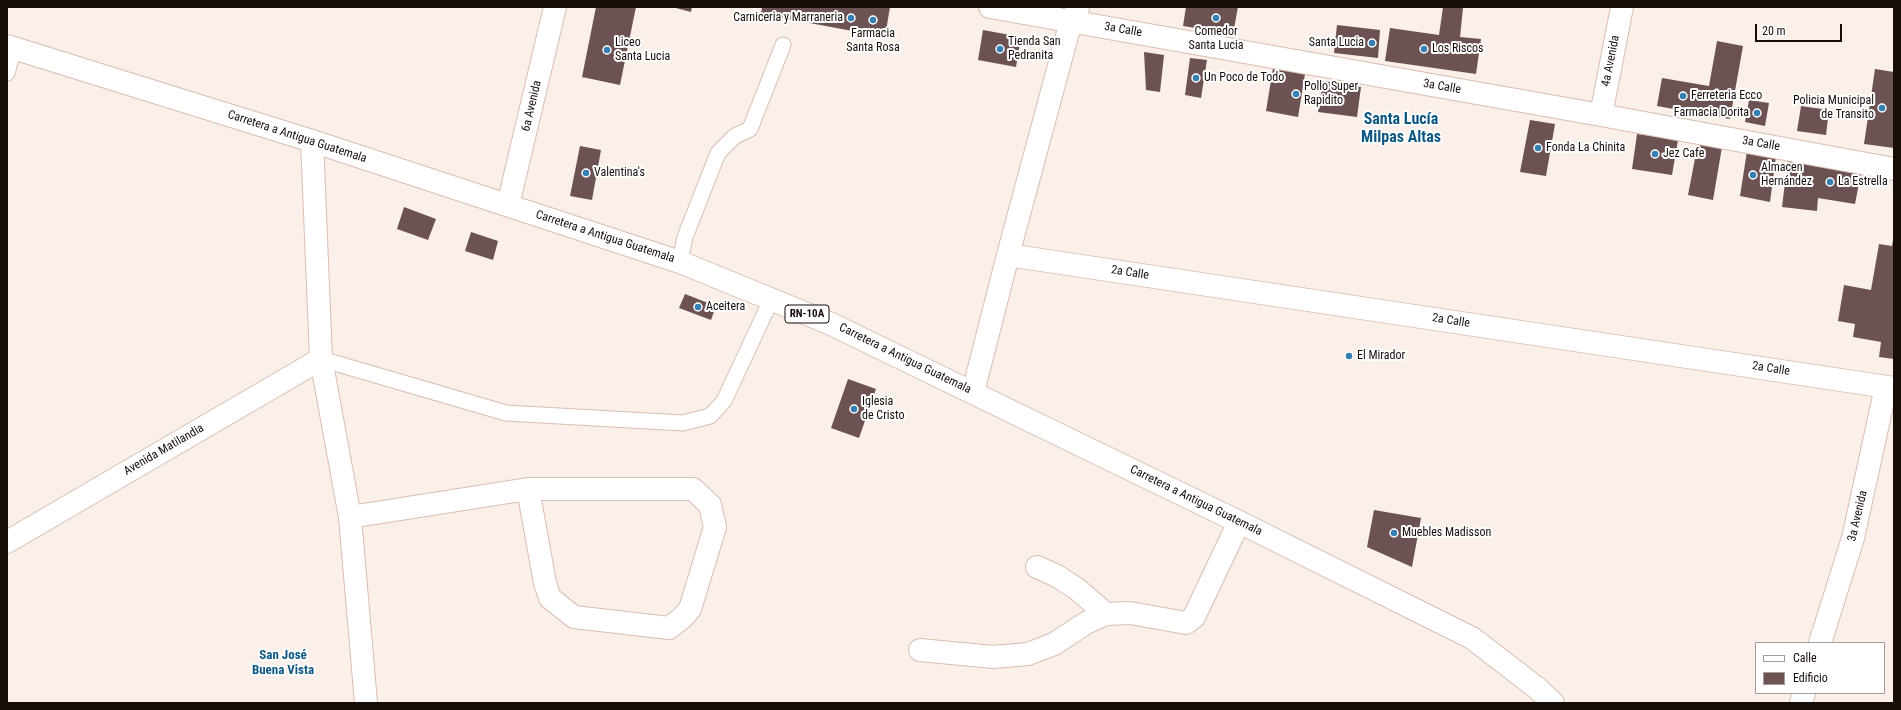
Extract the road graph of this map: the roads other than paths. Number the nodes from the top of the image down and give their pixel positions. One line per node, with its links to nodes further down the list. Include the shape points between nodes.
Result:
1 (555, 7): 11 (street, 6a Avenida)
2 (1622, 7): 8 (street, 4a Avenida)
3 (999, 8): 4 (street, 3a Calle)
4 (1075, 14): 8 (street, 3a Calle); 12 (street)
5 (783, 44): 13 (lane, via 750,129 735,136 718,152 686,237)
6 (10, 47): 7 (lane); 9 (street, Carretera a Antigua Guatemala / RN-10A)
7 (7, 73)
8 (1601, 115): 10 (street, 3a Calle)
9 (312, 141): 11 (street, Carretera a Antigua Guatemala / RN-10A); 15 (street)
10 (1894, 169)
11 (508, 205): 13 (street, Carretera a Antigua Guatemala / RN-10A)
12 (1008, 255): 16 (street, 2a Calle); 17 (street)
13 (680, 262): 14 (street, Carretera a Antigua Guatemala / RN-10A)
14 (771, 300): 15 (lane, via 724,401 710,416 683,423 506,413); 17 (street, Carretera a Antigua Guatemala / RN-10A, via 829,323)
15 (321, 359): 19 (street); 21 (street, Avenida Matilandia)
16 (1890, 387): 24 (street, 3a Avenida, via 1853,538)
17 (973, 392): 20 (street, Carretera a Antigua Guatemala / RN-10A)
18 (528, 489): 18 (street, via 550,598 574,617 669,628 690,609 715,527 710,505 693,489); 19 (street)
19 (350, 517): 26 (street)
20 (1239, 522): 23 (street, via 1191,621 1186,623 1130,613); 27 (street, Carretera a Antigua Guatemala / RN-10A, via 1472,638)
21 (7, 542)
22 (1037, 567): 23 (street, via 1077,589)
23 (1106, 614): 25 (street, via 1086,623 1054,644 1028,654 993,657)
24 (1820, 642)
25 (920, 650)
26 (366, 703)
27 (1554, 703)

